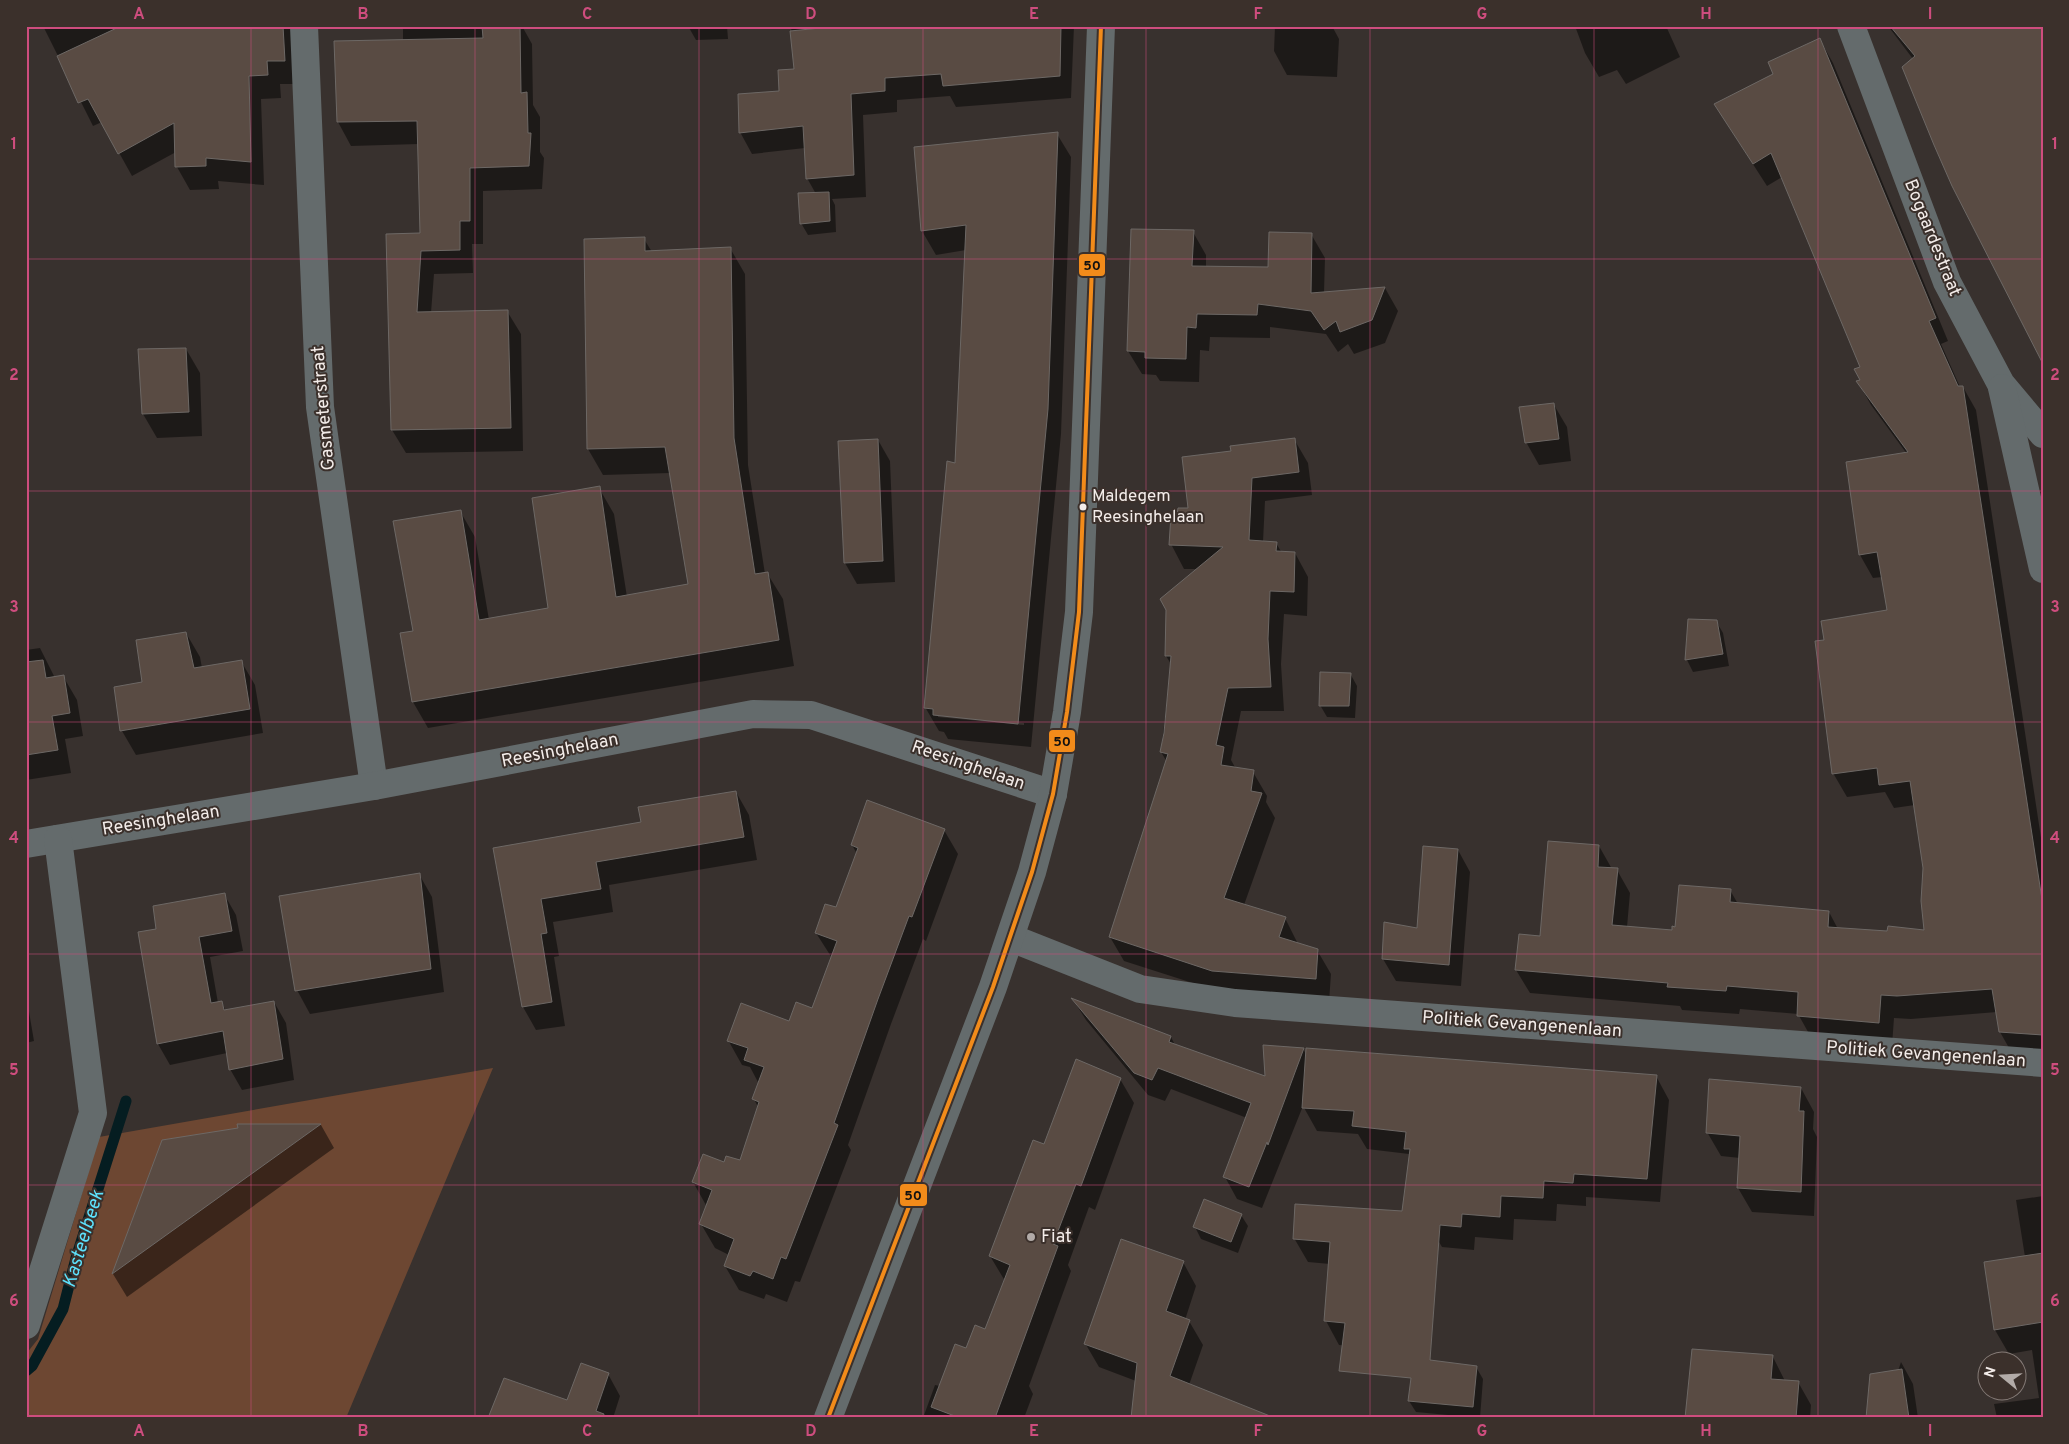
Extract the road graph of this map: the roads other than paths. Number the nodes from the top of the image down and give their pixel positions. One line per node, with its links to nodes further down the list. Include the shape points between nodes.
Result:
1 (304, 26): 7 (street, Gasmeterstraat, via 320,407)
2 (1101, 26): 8 (street, via 1079,612)
3 (1850, 26): 4 (street, Bogaardestraat, via 1947,282)
4 (2002, 384): 5 (street, Bogaardestraat); 6 (street)
5 (2043, 434)
6 (2043, 569)
7 (374, 786): 8 (street, Reesinghelaan, via 752,714 792,714 811,715 843,724); 9 (street, Reesinghelaan)
8 (1053, 794): 11 (street)
9 (58, 839): 10 (street, Reesinghelaan); 13 (street, via 93,1113)
10 (26, 844)
11 (1011, 938): 12 (street, Politiek Gevangenenlaan, via 1140,988 1235,1003); 14 (street)
12 (2043, 1063)
13 (26, 1325)
14 (828, 1418)

